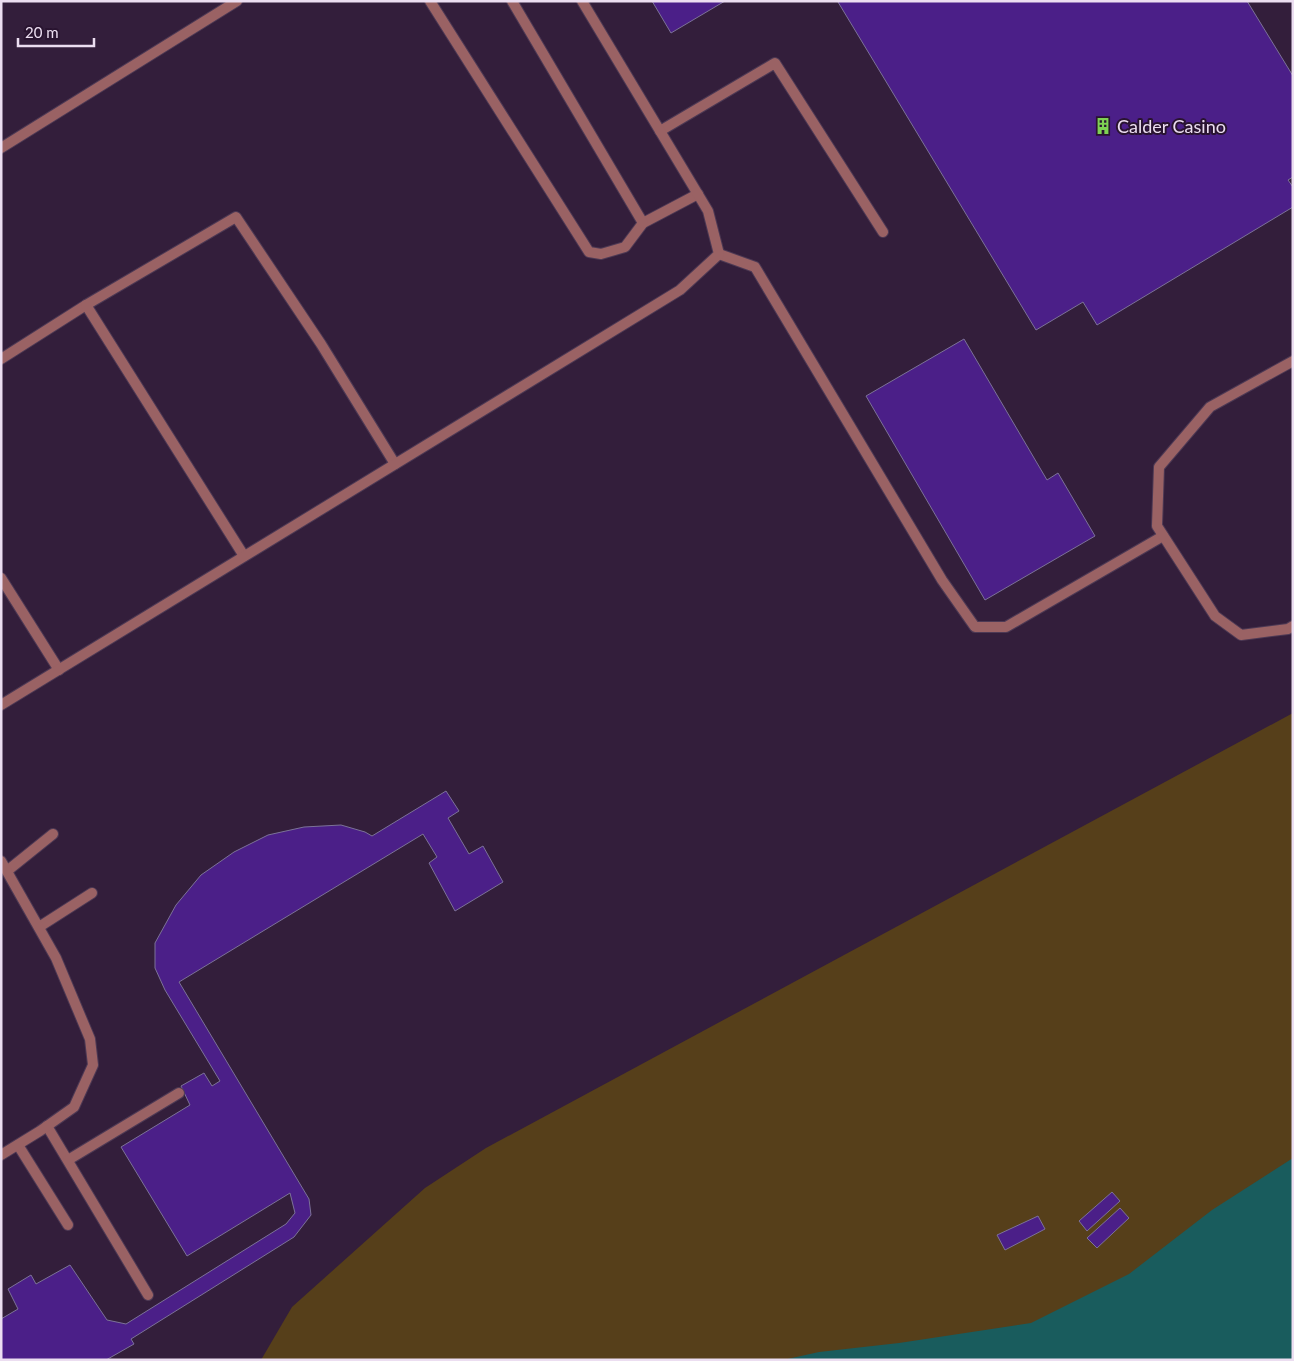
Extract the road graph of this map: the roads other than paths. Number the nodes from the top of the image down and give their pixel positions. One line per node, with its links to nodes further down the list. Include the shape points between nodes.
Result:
1 (237, 1): 6 (street)
2 (430, 1): 8 (street, via 589,252 601,254 625,247)
3 (512, 1): 8 (street)
4 (582, 1): 5 (street)
5 (660, 131): 7 (street); 9 (street, via 775,63)
6 (1, 148)
7 (698, 194): 8 (street); 10 (street, via 708,211)
8 (643, 223)
9 (884, 232)
10 (719, 254): 14 (street, via 680,290); 15 (street, via 756,267 942,580 975,627 1006,627)
11 (86, 306): 12 (street); 14 (street, via 236,217 321,344); 16 (street)
12 (1, 359)
13 (1293, 361): 15 (street, via 1210,408 1159,467 1157,526)
14 (395, 464): 16 (street)
15 (1163, 536): 18 (street, via 1215,616 1241,635)
16 (244, 556): 19 (street)
17 (1, 578): 19 (street)
18 (1293, 626)
19 (59, 670): 20 (street)
20 (1, 705)
21 (53, 834): 23 (street)
22 (1, 861): 23 (street)
23 (7, 871): 25 (street)
24 (92, 893): 25 (street)
25 (39, 928): 27 (street, via 56,958 90,1039 93,1065 74,1106)
26 (179, 1093): 30 (street)
27 (47, 1126): 28 (street); 30 (street)
28 (18, 1145): 29 (street); 31 (street)
29 (1, 1156)
30 (68, 1160): 32 (street)
31 (68, 1225)
32 (148, 1295)

